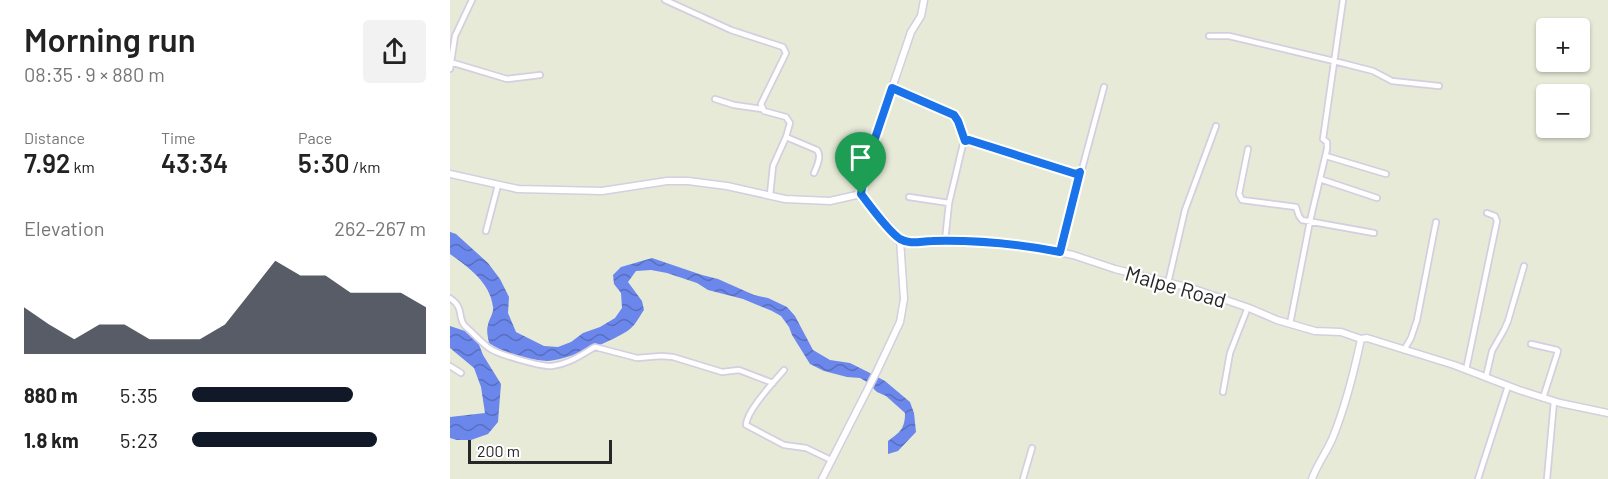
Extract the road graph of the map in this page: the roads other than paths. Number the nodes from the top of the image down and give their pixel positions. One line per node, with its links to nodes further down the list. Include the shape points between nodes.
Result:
1 (472, 0): 7 (street, via 457,30)
2 (664, 0): 14 (street, via 731,30 783,47 786,53)
3 (924, 0): 12 (street)
4 (1343, 0): 6 (street)
5 (1209, 36): 6 (street, via 1229,36)
6 (1334, 61): 10 (street, via 1392,81); 19 (street, via 1323,139 1327,142)
7 (450, 63): 8 (street); 9 (street, via 507,80)
8 (450, 69)
9 (540, 75)
10 (1439, 86)
11 (1104, 87): 20 (street)
12 (892, 88): 17 (street, via 954,115); 26 (street, via 865,168)
13 (715, 99): 14 (street)
14 (762, 109): 16 (street, via 786,117)
15 (1216, 126): 40 (street, via 1185,210)
16 (786, 137): 21 (street, via 819,152); 27 (street, via 773,166)
17 (965, 141): 20 (street); 30 (street)
18 (1248, 149): 32 (street, via 1240,198 1296,207 1300,219)
19 (1326, 156): 23 (street); 24 (street)
20 (1080, 172): 38 (street)
21 (814, 173)
22 (450, 174): 25 (street)
23 (1386, 174)
24 (1320, 179): 29 (street); 32 (street)
25 (498, 185): 27 (street, via 594,191 688,181); 34 (street)
26 (861, 194): 27 (street, via 830,201); 36 (street)
27 (770, 195)
28 (909, 197): 30 (street)
29 (1377, 198)
30 (949, 203): 37 (street)
31 (1487, 213): 49 (street, via 1496,216 1497,221)
32 (1310, 221): 35 (street); 43 (street)
33 (1436, 222): 46 (street, via 1417,320)
34 (486, 231)
35 (1374, 233)
36 (900, 239): 37 (street, Malpe Road, via 910,243); 59 (street, via 904,299 900,322)
37 (945, 241): 38 (street, Malpe Road)
38 (1060, 252): 40 (street, Malpe Road)
39 (1524, 266): 51 (street)
40 (1168, 282): 42 (street, Malpe Road)
41 (450, 298): 52 (street, via 461,310 463,324 489,349 516,358 548,366 576,359 595,347 637,358 673,357 722,372 739,370)
42 (1248, 307): 43 (street, Malpe Road); 54 (street, via 1230,353)
43 (1290, 324): 44 (street, Malpe Road)
44 (1361, 339): 46 (street, Malpe Road); 62 (street, via 1349,392)
45 (1531, 344): 55 (street, via 1558,351)
46 (1404, 350): 49 (street, Malpe Road)
47 (450, 366): 50 (street)
48 (784, 369): 52 (street)
49 (1466, 370): 51 (street, Malpe Road)
50 (461, 373)
51 (1486, 377): 53 (street, Malpe Road)
52 (773, 383): 59 (street, via 746,425 784,445 806,448)
53 (1508, 386): 55 (street, Malpe Road); 63 (street)
54 (1223, 392)
55 (1543, 398): 56 (street, Malpe Road)
56 (1554, 401): 57 (street, Malpe Road); 64 (street)
57 (1608, 413)
58 (1032, 448): 61 (street)
59 (831, 460): 60 (street)
60 (822, 479)
61 (1023, 479)
62 (1312, 479)
63 (1478, 479)
64 (1547, 479)

